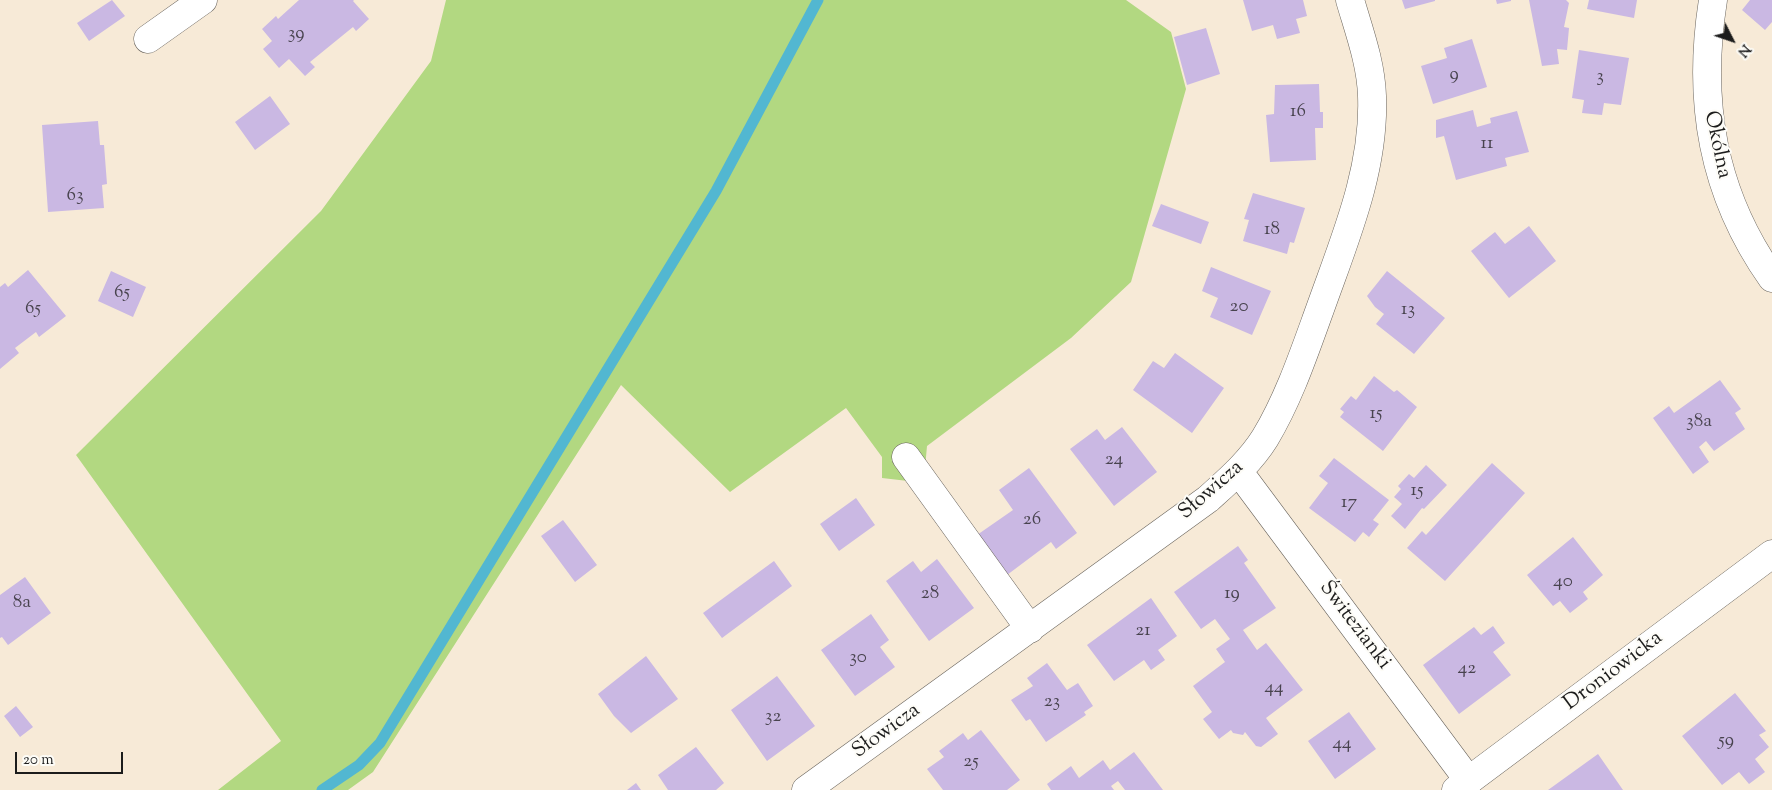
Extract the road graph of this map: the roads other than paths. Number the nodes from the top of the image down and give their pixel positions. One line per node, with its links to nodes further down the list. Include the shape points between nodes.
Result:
1 (203, 0): 4 (street)
2 (1350, 0): 7 (street, Słowicza, via 1369,70 1372,97 1368,154 1348,230 1283,403 1264,439)
3 (1713, 0): 5 (street, Okólna, via 1706,68 1713,141 1733,208)
4 (148, 39)
5 (1772, 278)
6 (906, 457): 9 (street)
7 (1239, 472): 9 (street, Słowicza, via 1201,504); 10 (street, Świtezianki)
8 (1772, 554): 10 (street, Droniowicka)
9 (1030, 628): 11 (street, Słowicza)
10 (1474, 783)
11 (806, 790)

